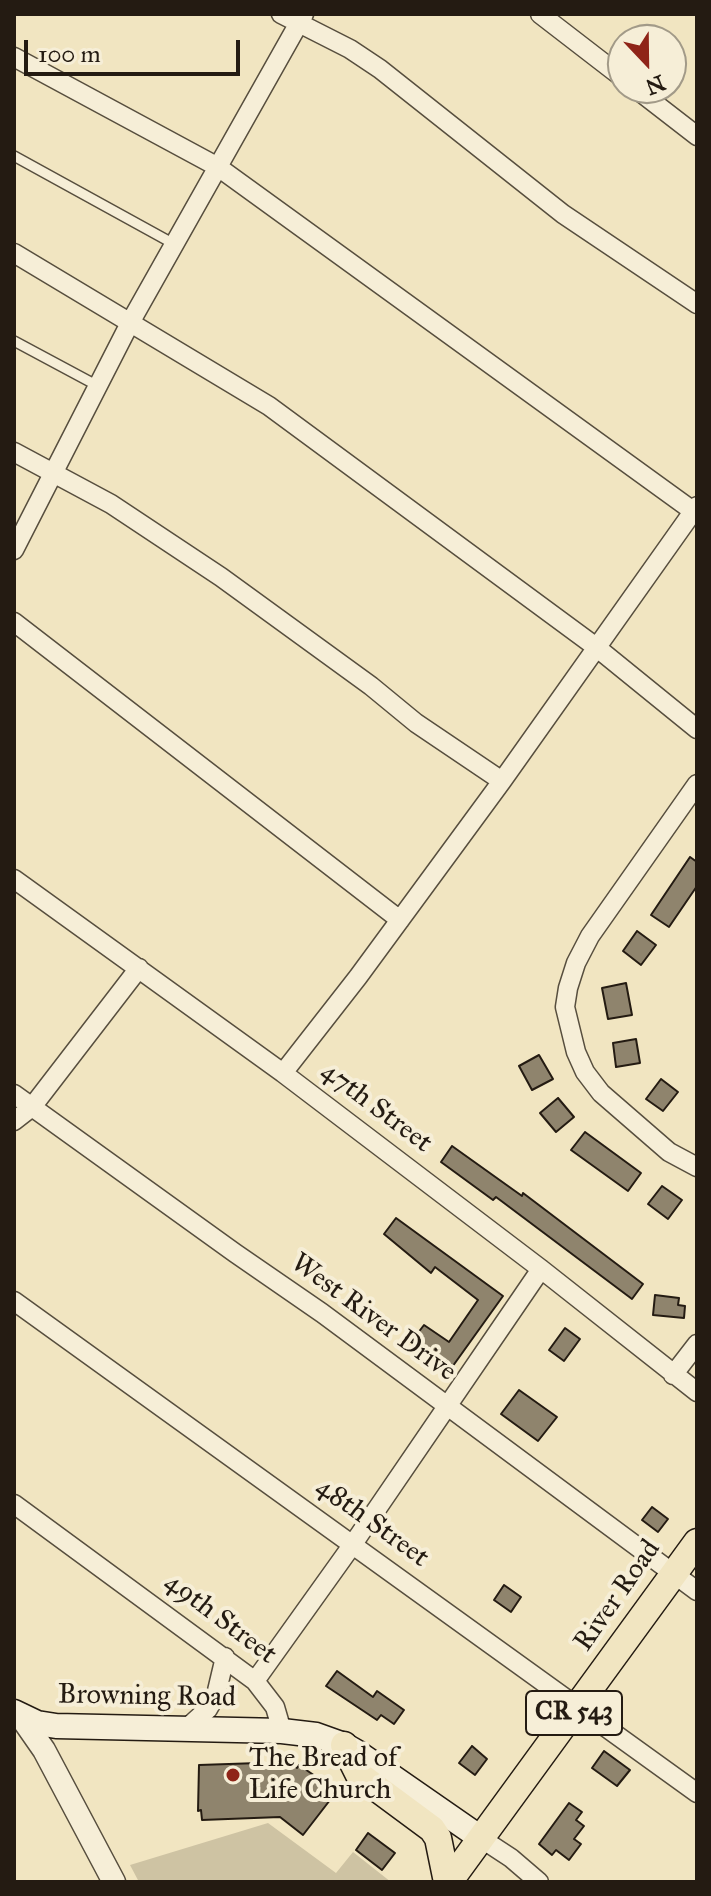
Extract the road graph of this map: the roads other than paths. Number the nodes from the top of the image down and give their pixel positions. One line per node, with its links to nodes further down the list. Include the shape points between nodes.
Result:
1 (281, 14): 3 (street)
2 (540, 14): 5 (street)
3 (301, 18): 9 (street); 12 (street, via 380,69 563,214)
4 (14, 57): 9 (street)
5 (607, 66)
6 (656, 104): 7 (street)
7 (697, 136)
8 (14, 156): 10 (lane)
9 (218, 167): 10 (street); 18 (street)
10 (174, 244): 13 (street)
11 (14, 253): 13 (street)
12 (697, 304)
13 (131, 321): 15 (street); 21 (street, via 269,406)
14 (14, 341): 15 (lane)
15 (98, 386): 17 (street)
16 (14, 452): 17 (street)
17 (54, 473): 19 (street); 23 (street, via 221,577)
18 (695, 509): 21 (street)
19 (16, 539)
20 (14, 622): 26 (street)
21 (596, 647): 22 (street); 23 (street)
22 (697, 729)
23 (502, 781): 26 (street)
24 (697, 784): 32 (street, via 590,936 572,975 565,1007 576,1052 601,1093 669,1152)
25 (14, 879): 27 (street, 47th Street)
26 (400, 920): 28 (street)
27 (139, 968): 28 (street, 47th Street); 30 (street)
28 (283, 1073): 33 (street, 47th Street)
29 (14, 1094): 30 (street, West River Drive)
30 (32, 1107): 31 (street); 38 (street, West River Drive)
31 (14, 1121)
32 (697, 1167)
33 (541, 1269): 36 (street, 47th Street); 38 (street)
34 (14, 1301): 41 (street, 48th Street)
35 (697, 1344): 36 (street)
36 (673, 1375): 37 (street, 47th Street)
37 (697, 1392)
38 (447, 1406): 41 (street); 42 (street, West River Drive)
39 (14, 1504): 44 (street, 49th Street)
40 (697, 1542): 42 (main road, River Road / CR 543)
41 (353, 1544): 45 (street); 46 (street, 48th Street)
42 (672, 1574): 43 (street, West River Drive); 46 (main road, River Road / CR 543)
43 (697, 1591)
44 (225, 1657): 45 (street, 49th Street); 48 (street, via 216,1695)
45 (255, 1681): 49 (street, 49th Street, via 275,1707)
46 (579, 1706): 51 (street, 48th Street); 52 (main road, River Road / CR 543)
47 (18, 1715): 48 (main road, Browning Road, via 45,1725); 53 (street, via 44,1750)
48 (187, 1728): 49 (main road, Browning Road)
49 (282, 1731): 50 (main road)
50 (344, 1745): 52 (main road); 54 (main road, via 359,1775 432,1829)
51 (697, 1793)
52 (482, 1839): 54 (main road, River Road / CR 543); 55 (street)
53 (114, 1882)
54 (448, 1882)
55 (539, 1882)

